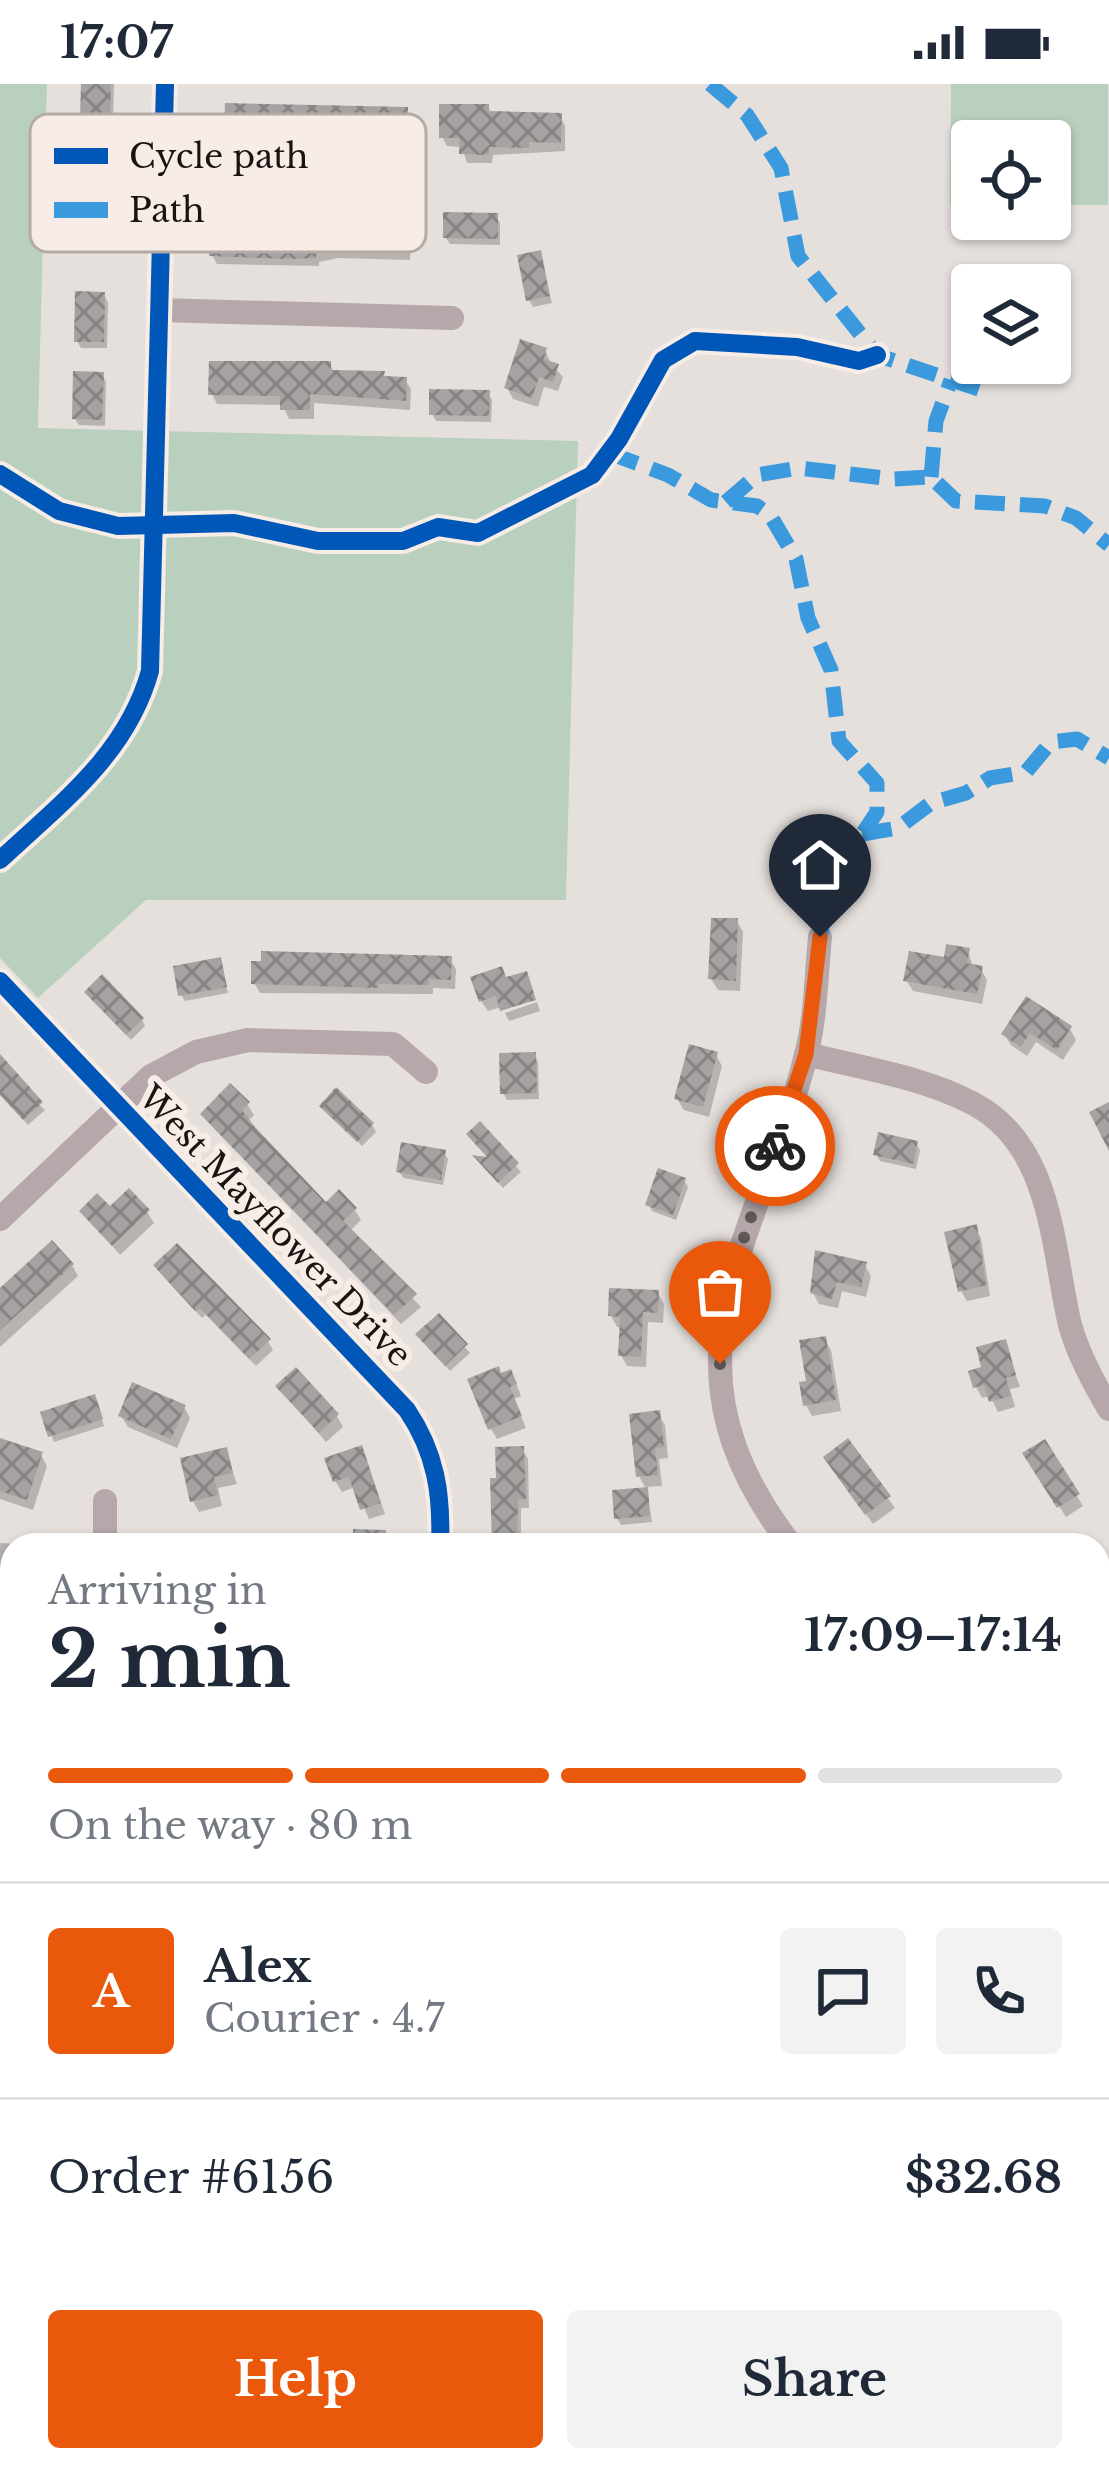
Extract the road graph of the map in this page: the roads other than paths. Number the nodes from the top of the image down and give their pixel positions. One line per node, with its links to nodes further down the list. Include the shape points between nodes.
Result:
1 (165, 84): 2 (street)
2 (164, 114)
3 (161, 252): 4 (street)
4 (160, 310): 5 (street); 6 (street, via 153,647 142,701 112,752)
5 (452, 318)
6 (0, 860)
7 (820, 937): 9 (street)
8 (0, 981): 11 (street, West Mayflower Drive)
9 (806, 1054): 13 (street, via 944,1090 1007,1127 1042,1195 1071,1326); 18 (street, via 732,1268 720,1348 741,1464)
10 (426, 1072): 11 (street, via 393,1045 248,1040 170,1064)
11 (118, 1106): 12 (street); 17 (street, West Mayflower Drive, via 407,1410 434,1460)
12 (0, 1219)
13 (1100, 1372): 14 (street)
14 (1109, 1409)
15 (105, 1501): 16 (street)
16 (105, 1533)
17 (440, 1533)
18 (783, 1533)

